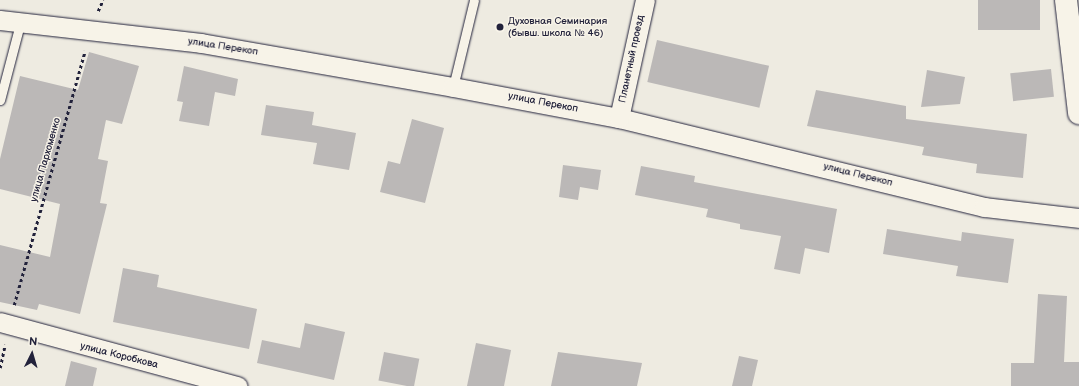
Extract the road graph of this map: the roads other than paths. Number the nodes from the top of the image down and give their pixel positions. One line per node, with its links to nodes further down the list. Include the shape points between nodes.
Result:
1 (474, 0): 6 (lane)
2 (645, 0): 9 (street, Планетный проезд)
3 (1066, 0): 8 (main road)
4 (0, 20): 5 (street, улица Перекоп)
5 (20, 24): 6 (street, улица Перекоп, via 91,29 201,43); 7 (lane)
6 (453, 87): 9 (street, улица Перекоп)
7 (0, 100)
8 (1079, 113)
9 (619, 118): 10 (street, улица Перекоп, via 984,207)
10 (1079, 218)
11 (4, 323): 12 (street, улица Коробкова)
12 (238, 386)

